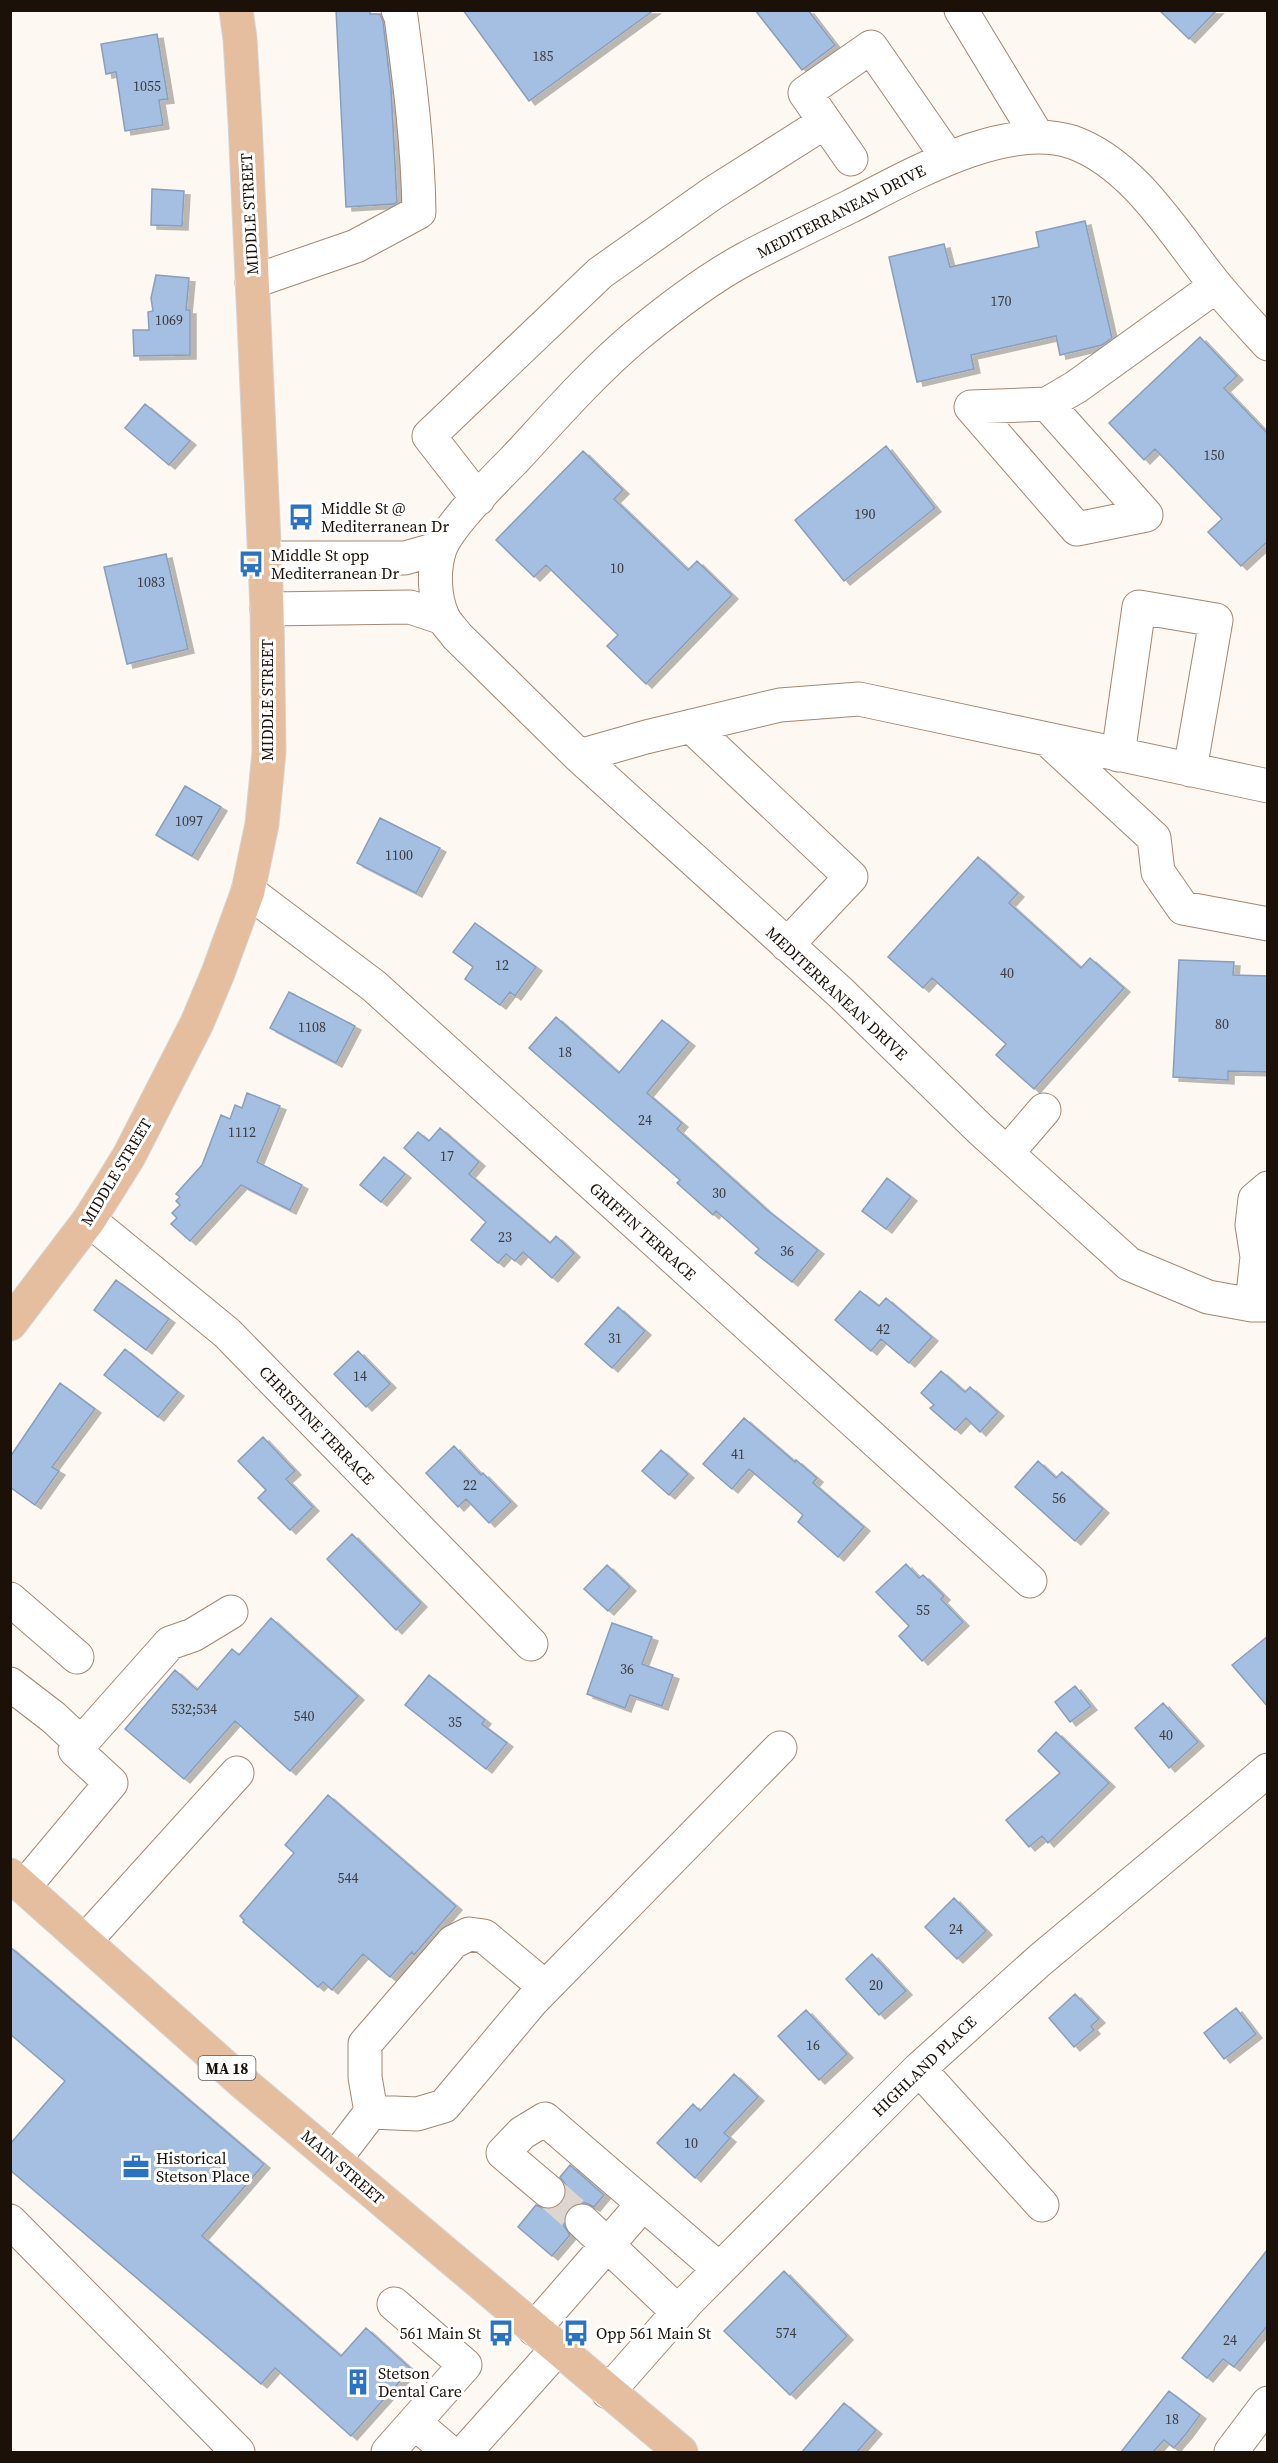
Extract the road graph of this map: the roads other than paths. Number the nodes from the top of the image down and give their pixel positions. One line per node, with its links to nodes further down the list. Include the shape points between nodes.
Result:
1 (236, 10): 8 (main road, MIDDLE STREET)
2 (398, 10): 8 (street, via 413,104 419,212 356,246)
3 (961, 10): 5 (street)
4 (825, 122): 6 (street, via 805,93 871,47); 7 (street); 12 (street, via 713,193 600,273 429,436)
5 (1038, 137): 6 (street, MEDITERRANEAN DRIVE, via 994,143); 9 (street, MEDITERRANEAN DRIVE, via 1067,141 1111,161 1136,186)
6 (948, 158): 12 (street, MEDITERRANEAN DRIVE, via 743,260 689,295 634,338 585,385)
7 (851, 159)
8 (252, 282): 14 (main road, MIDDLE STREET)
9 (1216, 286): 10 (street, MEDITERRANEAN DRIVE); 11 (street)
10 (1268, 344)
11 (1047, 405): 11 (street, via 1055,413 1146,515 1077,528 971,407)
12 (478, 499): 13 (street, MEDITERRANEAN DRIVE)
13 (440, 548): 14 (street, via 405,558); 16 (street, MEDITERRANEAN DRIVE, via 435,584)
14 (265, 558): 15 (main road, MIDDLE STREET)
15 (267, 609): 16 (street, via 410,607); 23 (main road, MIDDLE STREET, via 269,752 262,824)
16 (443, 618): 20 (street, MEDITERRANEAN DRIVE)
17 (691, 726): 18 (street, via 780,705 859,699); 20 (street); 25 (street, via 851,877)
18 (1049, 741): 19 (street); 24 (street, via 1154,838 1158,872 1183,908)
19 (1118, 755): 21 (street); 21 (street, via 1139,607 1216,620)
20 (579, 756): 25 (street, MEDITERRANEAN DRIVE)
21 (1190, 770): 22 (street)
22 (1268, 786)
23 (248, 891): 29 (main road, MIDDLE STREET, via 197,1023 129,1156); 32 (street, GRIFFIN TERRACE, via 375,986)
24 (1268, 924)
25 (788, 945): 27 (street, MEDITERRANEAN DRIVE)
26 (1044, 1110): 27 (street)
27 (1007, 1154): 30 (street, MEDITERRANEAN DRIVE, via 1129,1264 1208,1297)
28 (1268, 1188): 30 (street, via 1255,1199 1252,1225)
29 (89, 1220): 31 (main road, MIDDLE STREET); 35 (street, CHRISTINE TERRACE, via 227,1333)
30 (1260, 1305)
31 (10, 1324)
32 (1030, 1581)
33 (10, 1599): 36 (street)
34 (231, 1612): 38 (street, via 193,1635 170,1643)
35 (531, 1644)
36 (77, 1657)
37 (10, 1684): 38 (street)
38 (81, 1743): 42 (street, via 75,1750 111,1783)
39 (780, 1748): 44 (street)
40 (1268, 1770): 45 (street, HIGHLAND PLACE, via 1040,1960)
41 (237, 1773): 43 (street)
42 (17, 1881): 43 (main road, MAIN STREET / MA 18)
43 (85, 1941): 47 (main road, MAIN STREET / MA 18)
44 (546, 1987): 46 (street, via 444,2106 417,2114); 46 (street, via 484,1936 469,1934 453,1942 365,2044)
45 (919, 2069): 50 (street); 54 (street, HIGHLAND PLACE)
46 (371, 2112): 47 (street)
47 (335, 2159): 57 (main road, MAIN STREET / MA 18)
48 (548, 2191): 49 (street, via 503,2153 522,2133 545,2119)
49 (644, 2204): 53 (street); 54 (street)
50 (1042, 2205)
51 (10, 2221): 61 (street)
52 (582, 2221): 53 (street)
53 (610, 2245): 56 (street); 57 (street, via 579,2277)
54 (719, 2269): 56 (street, HIGHLAND PLACE)
55 (394, 2304): 60 (street, via 465,2365)
56 (678, 2312): 58 (street, HIGHLAND PLACE)
57 (546, 2339): 58 (main road, MAIN STREET / MA 18); 64 (street)
58 (608, 2392): 65 (main road, MAIN STREET / MA 18)
59 (1268, 2403): 66 (street)
60 (415, 2423): 62 (street); 63 (street)
61 (238, 2452)
62 (388, 2452)
63 (449, 2452)
64 (465, 2452)
65 (681, 2452)
66 (1231, 2452)

